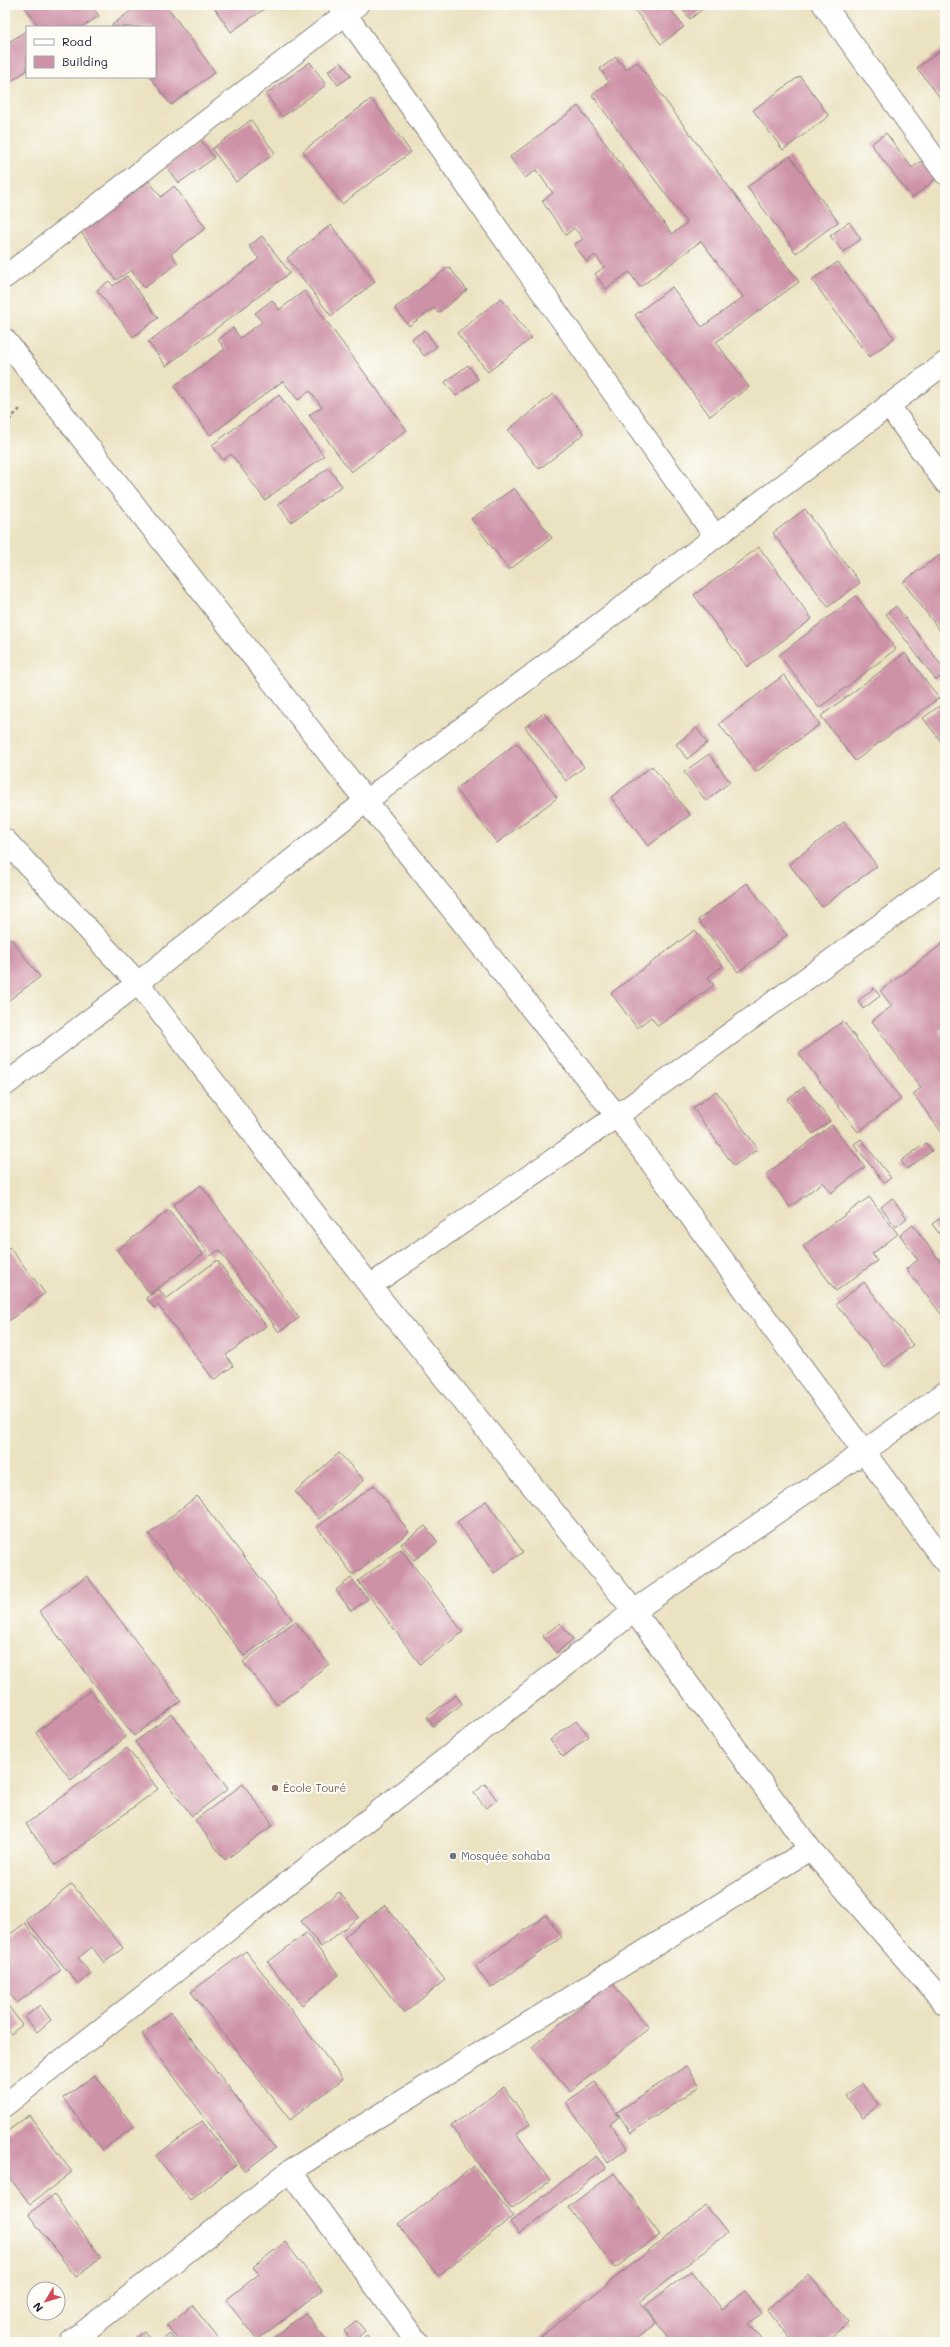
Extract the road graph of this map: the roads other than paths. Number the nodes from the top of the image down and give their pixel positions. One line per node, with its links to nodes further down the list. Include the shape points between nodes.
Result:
1 (824, 5): 3 (street)
2 (347, 8): 4 (street); 9 (street)
3 (945, 173)
4 (5, 277)
5 (5, 340): 10 (street)
6 (945, 363): 7 (street)
7 (888, 405): 8 (street); 9 (street)
8 (945, 482)
9 (715, 536): 10 (street)
10 (366, 801): 13 (street); 15 (street)
11 (5, 840): 13 (street)
12 (945, 878): 15 (street)
13 (138, 983): 14 (street); 16 (street)
14 (5, 1085)
15 (617, 1116): 16 (street); 18 (street)
16 (370, 1286): 20 (street)
17 (945, 1393): 18 (street)
18 (865, 1452): 19 (street); 20 (street)
19 (945, 1562)
20 (634, 1610): 21 (street); 23 (street)
21 (810, 1849): 22 (street); 24 (street)
22 (945, 2004)
23 (5, 2105)
24 (290, 2171): 25 (street); 26 (street)
25 (71, 2342)
26 (418, 2342)

